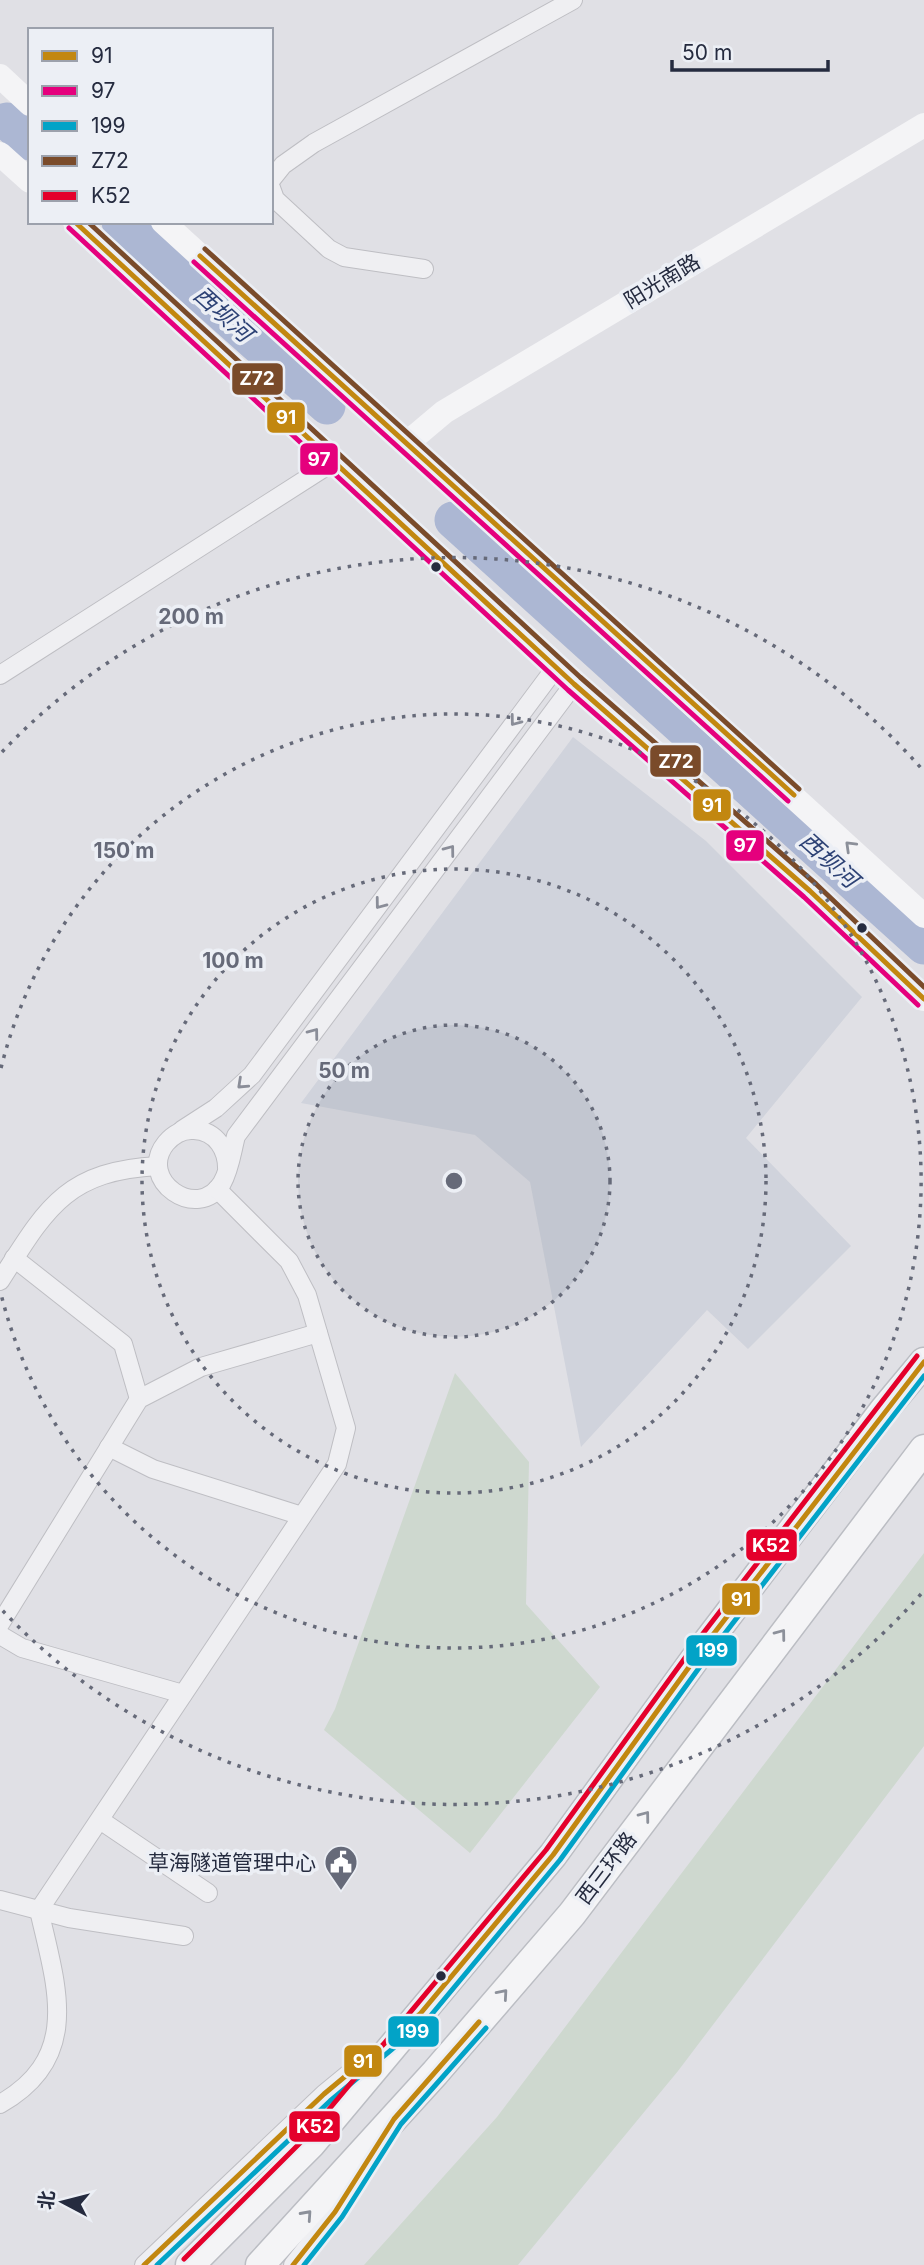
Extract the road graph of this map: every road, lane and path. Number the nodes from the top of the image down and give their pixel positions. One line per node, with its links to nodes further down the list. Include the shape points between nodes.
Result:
1 (573, 0): 6 (street, via 314,143)
2 (0, 76): 3 (main road)
3 (28, 102)
4 (924, 125): 12 (main road, 阳光南路, via 444,412)
5 (0, 154): 7 (main road)
6 (273, 178)
7 (28, 179)
8 (273, 194): 11 (street, via 330,249 361,262)
9 (77, 224): 13 (main road)
10 (165, 224): 12 (main road)
11 (424, 269)
12 (406, 444): 16 (main road, one-way to 12)
13 (333, 462): 14 (street); 15 (main road)
14 (0, 675)
15 (565, 675): 17 (main road, via 810,891); 18 (street, one-way to 18, via 252,1074 216,1108); 20 (street, one-way to 15, via 236,1136)
16 (924, 916)
17 (924, 999)
18 (176, 1135): 19 (street, via 162,1148); 20 (street, via 195,1130 213,1136 225,1152)
19 (158, 1166): 21 (street, via 164,1184 179,1196 199,1199); 22 (street, via 104,1174 77,1185 53,1203)
20 (227, 1171): 21 (street)
21 (217, 1189): 24 (street, via 289,1261 307,1295)
22 (14, 1258): 23 (street); 26 (street, via 123,1344)
23 (0, 1281)
24 (318, 1333): 26 (street, via 201,1367); 29 (street, via 346,1428 337,1464)
25 (924, 1362): 38 (main road, via 705,1645 553,1855)
26 (139, 1399): 27 (street)
27 (109, 1447): 29 (street, via 153,1469); 30 (street)
28 (924, 1449): 40 (main road, 西三环路, one-way to 28, via 572,1914)
29 (302, 1516): 32 (street)
30 (0, 1624)
31 (0, 1635): 32 (street, via 22,1648)
32 (183, 1694): 33 (street)
33 (100, 1820): 34 (street); 36 (street)
34 (208, 1893)
35 (0, 1900): 36 (street)
36 (39, 1910): 37 (street); 39 (street, via 58,1995 58,2026 51,2056 32,2080)
37 (184, 1936)
38 (420, 2014): 41 (street, via 324,2094); 42 (main road, via 311,2144)
39 (0, 2104)
40 (394, 2119): 43 (main road, 西三环路, one-way to 40); 44 (street, via 335,2212)
41 (144, 2265)
42 (190, 2265)
43 (260, 2265)
44 (293, 2265)

